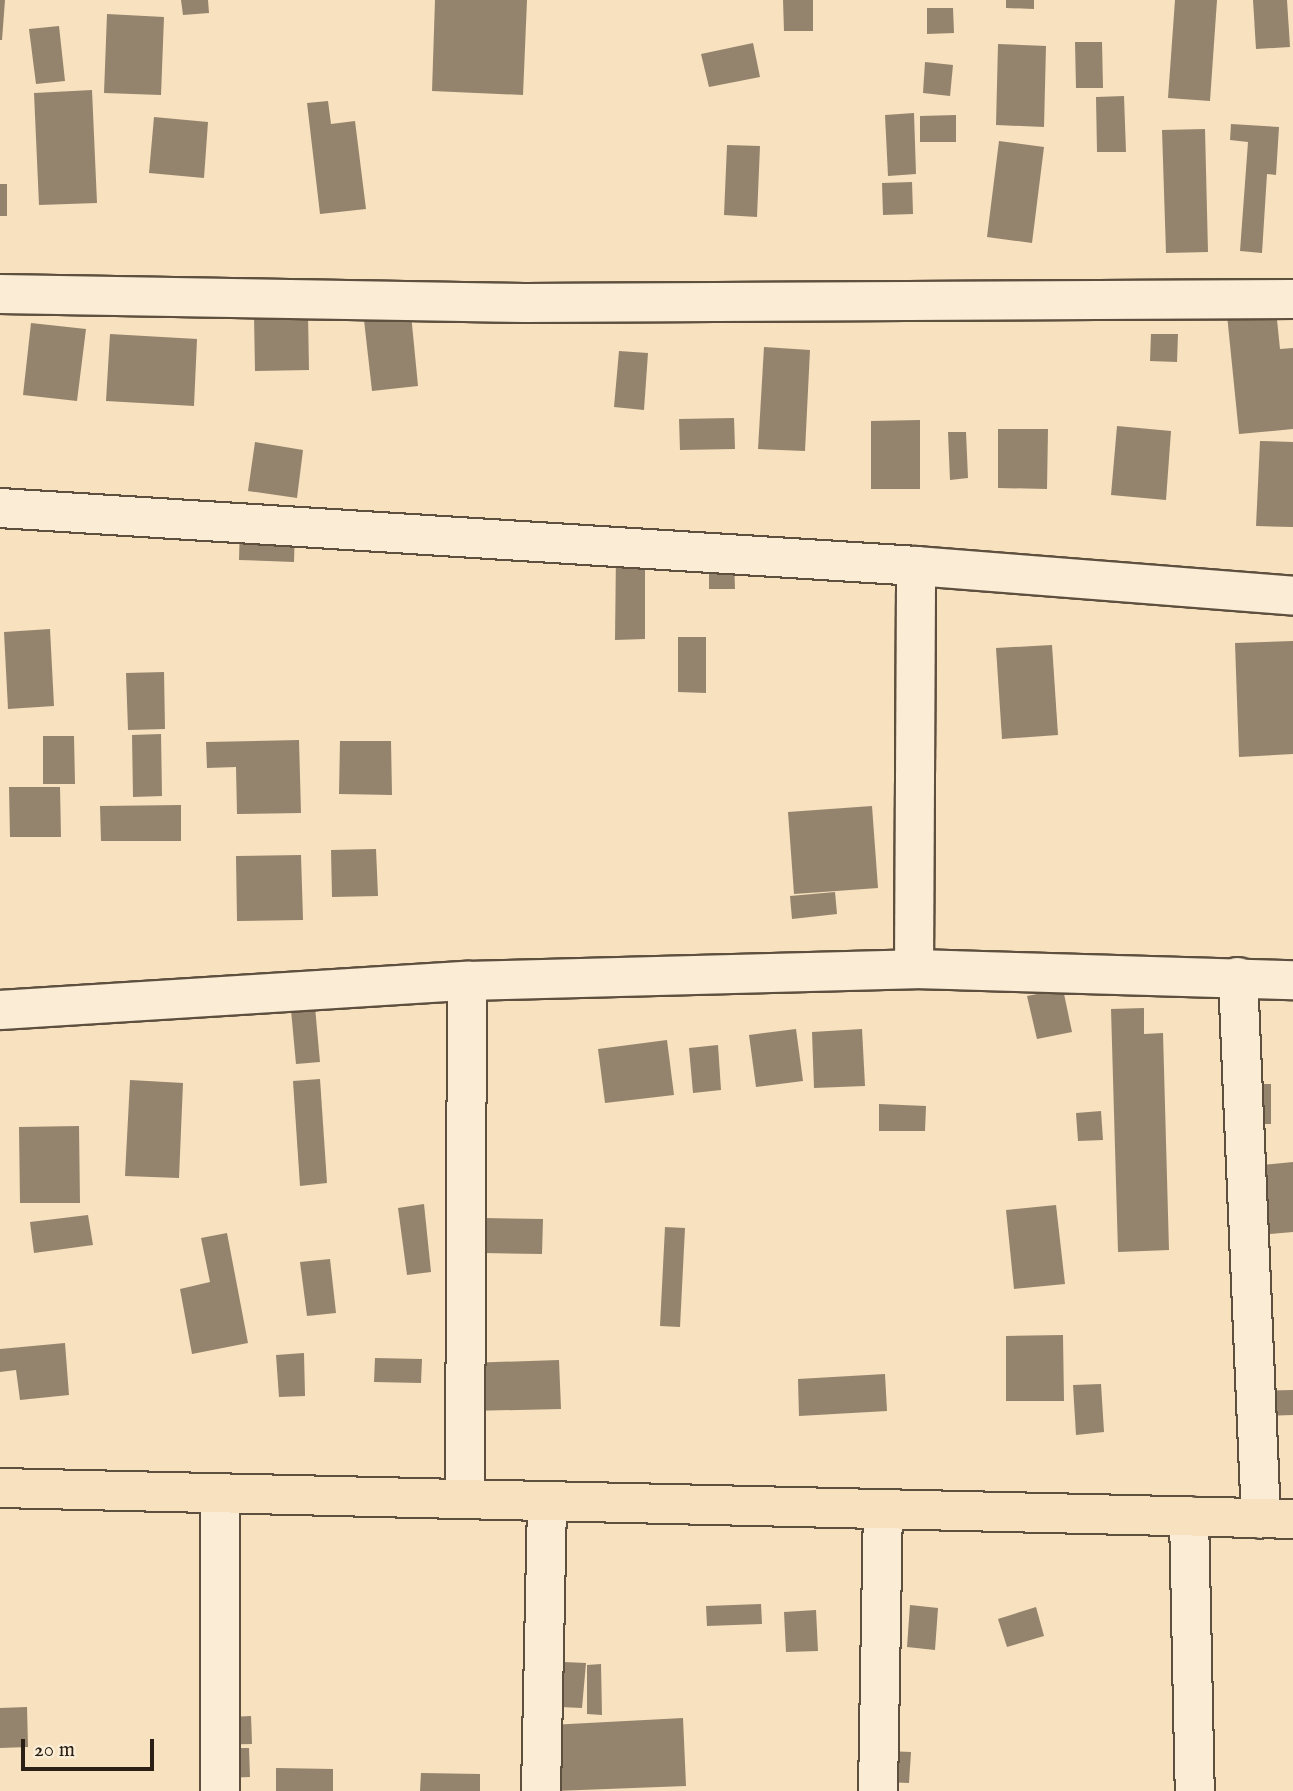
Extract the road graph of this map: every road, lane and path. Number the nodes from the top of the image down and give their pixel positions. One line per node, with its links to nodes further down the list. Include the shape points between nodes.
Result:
1 (0, 295): 2 (street, via 525,303)
2 (1293, 299)
3 (0, 508): 4 (street)
4 (916, 566): 5 (street); 6 (street)
5 (1293, 596)
6 (914, 969): 7 (street); 9 (street)
7 (1238, 977): 8 (street); 17 (street)
8 (1293, 980)
9 (467, 981): 10 (street); 13 (street)
10 (0, 1010)
11 (0, 1488): 12 (main road)
12 (220, 1493): 13 (main road); 18 (street)
13 (465, 1499): 14 (main road)
14 (547, 1501): 15 (main road); 19 (street)
15 (883, 1510): 16 (main road); 20 (street)
16 (1189, 1517): 17 (main road); 21 (street)
17 (1277, 1519)
18 (220, 1791)
19 (541, 1791)
20 (878, 1791)
21 (1195, 1791)

